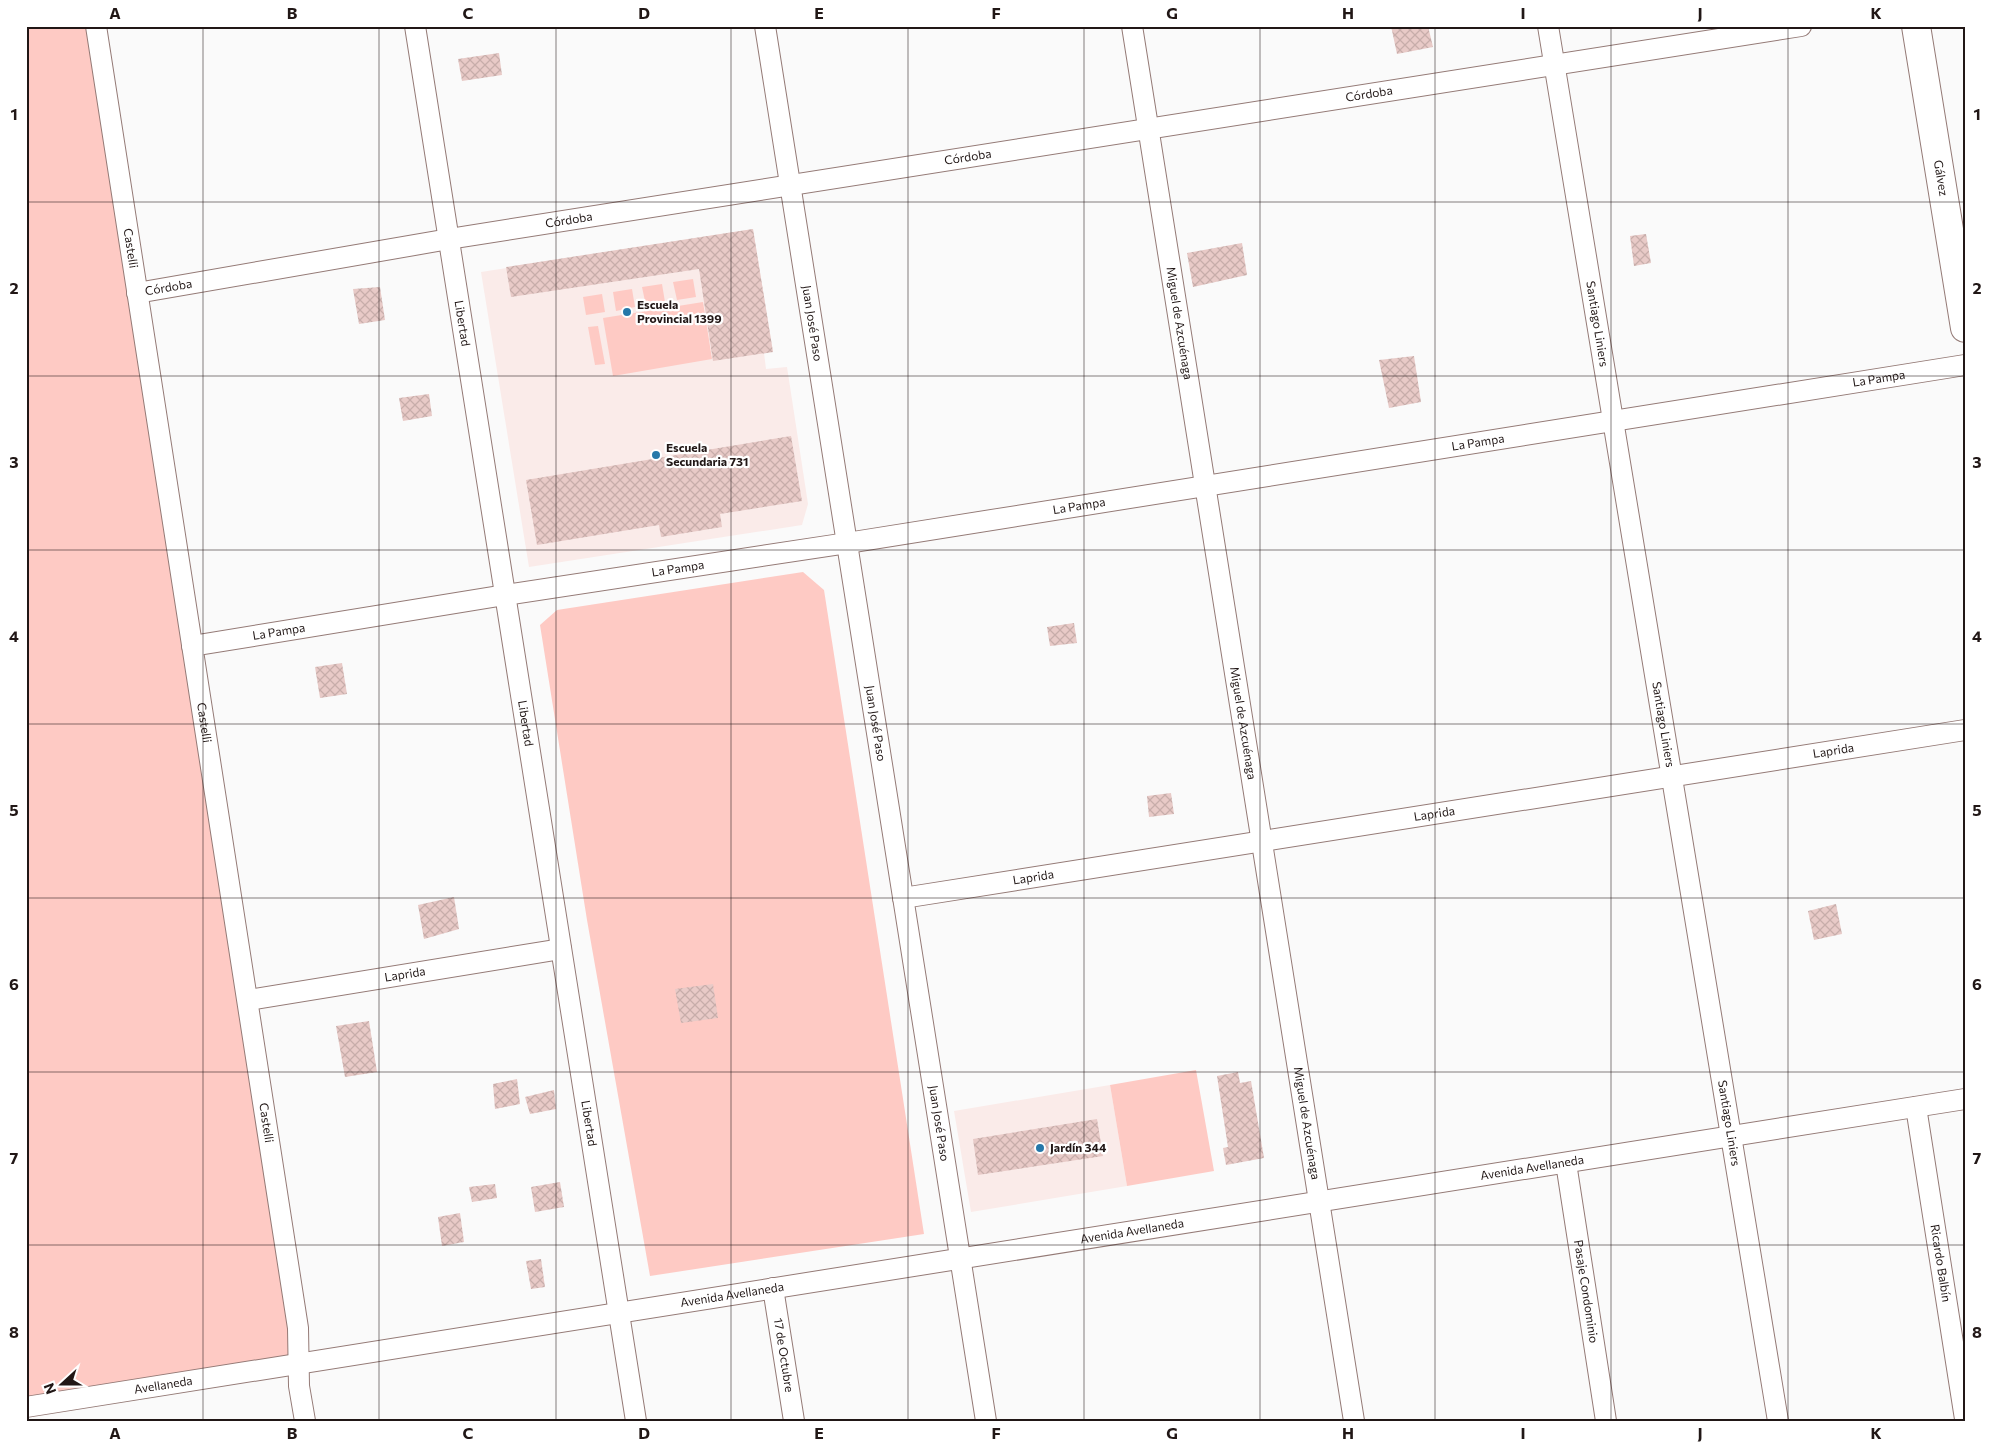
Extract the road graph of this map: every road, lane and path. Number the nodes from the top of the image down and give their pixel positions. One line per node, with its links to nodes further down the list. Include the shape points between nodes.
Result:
1 (96, 26): 12 (street, Castelli)
2 (415, 26): 11 (street, Libertad)
3 (765, 26): 10 (street, Juan José Paso)
4 (1132, 26): 9 (street, Miguel de Azcuénaga)
5 (1548, 26): 8 (street, Santiago Liniers)
6 (1801, 26): 8 (street, Córdoba)
7 (1916, 26): 13 (main road, Gálvez)
8 (1554, 65): 9 (street, Córdoba); 15 (street, Santiago Liniers)
9 (1148, 129): 10 (street, Córdoba); 16 (street, Miguel de Azcuénaga)
10 (790, 185): 11 (street, Córdoba); 17 (street, Juan José Paso)
11 (449, 239): 12 (street, Córdoba); 18 (street, Libertad)
12 (137, 293): 19 (street, Castelli)
13 (1965, 328)
14 (1965, 365): 15 (street, La Pampa)
15 (1614, 420): 16 (street, La Pampa); 21 (street, Santiago Liniers)
16 (1205, 485): 17 (street, La Pampa); 22 (street, Miguel de Azcuénaga)
17 (847, 543): 18 (street, La Pampa); 23 (street, Juan José Paso)
18 (505, 595): 19 (street, La Pampa); 24 (street, Libertad)
19 (192, 646): 25 (street, Castelli)
20 (1965, 730): 21 (street, Laprida)
21 (1673, 776): 22 (street, Laprida); 28 (street, Santiago Liniers)
22 (1262, 841): 23 (street, Laprida); 30 (street, Miguel de Azcuénaga)
23 (903, 898): 31 (street, Juan José Paso)
24 (561, 948): 25 (street, Laprida); 33 (street, Libertad)
25 (248, 1000): 34 (street, Castelli, via 298,1328)
26 (1965, 1099): 27 (street, Avenida Avellaneda)
27 (1916, 1107): 28 (street, Avenida Avellaneda); 36 (street, Ricardo Balbín)
28 (1732, 1136): 29 (street, Avenida Avellaneda); 43 (street, Santiago Liniers)
29 (1566, 1163): 30 (street, Avenida Avellaneda); 42 (street, Pasaje Condominio)
30 (1319, 1202): 31 (street, Avenida Avellaneda); 41 (street, Miguel de Azcuénaga)
31 (960, 1258): 32 (street, Avenida Avellaneda); 40 (street, Juan José Paso)
32 (773, 1288): 33 (street, Avenida Avellaneda); 39 (street, 17 de Octubre)
33 (619, 1313): 34 (street, Avenida Avellaneda); 38 (street, Libertad)
34 (299, 1364): 35 (street, Avellaneda); 37 (street, Castelli)
35 (26, 1407)
36 (1965, 1419)
37 (305, 1421)
38 (636, 1421)
39 (794, 1421)
40 (986, 1421)
41 (1354, 1421)
42 (1606, 1421)
43 (1778, 1421)

